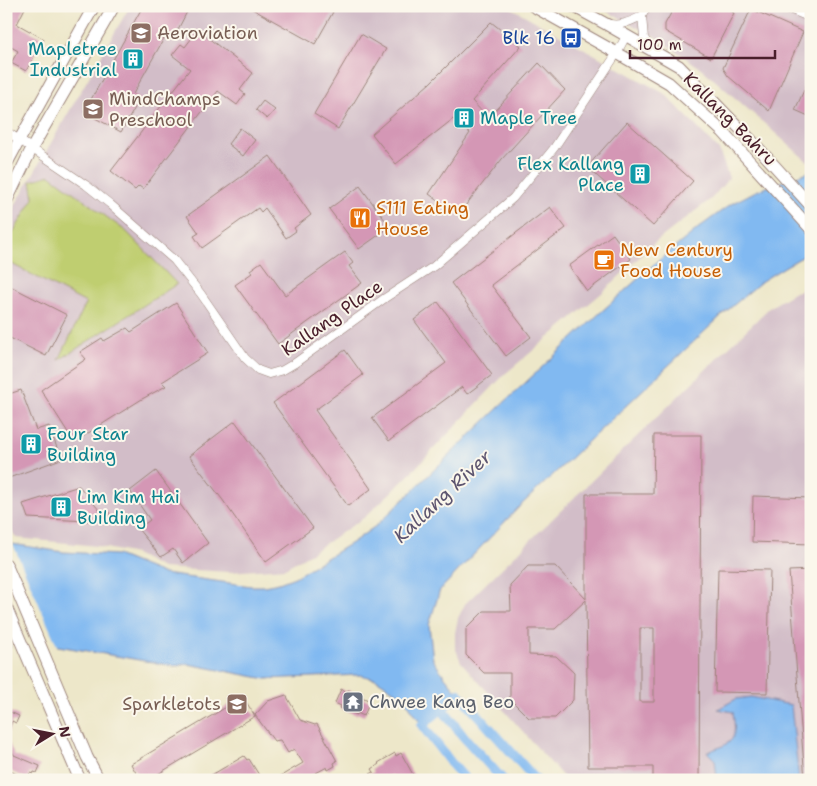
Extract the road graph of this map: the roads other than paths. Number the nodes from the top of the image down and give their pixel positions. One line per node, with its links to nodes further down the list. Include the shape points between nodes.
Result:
1 (94, 6): 14 (main road)
2 (114, 6): 15 (main road)
3 (533, 6): 12 (main road, Kallang Bahru)
4 (573, 6): 9 (main road, Kallang Bahru)
5 (647, 6): 7 (street)
6 (782, 6): 8 (street)
7 (642, 16): 9 (street, via 626,24); 11 (street, via 644,38)
8 (811, 18)
9 (606, 24): 10 (main road, Kallang Bahru)
10 (626, 36): 11 (main road, Kallang Bahru); 12 (street, Kallang Place)
11 (652, 51): 18 (main road, Kallang Bahru, via 679,66)
12 (617, 52): 15 (street, Kallang Place, via 554,148 513,198 434,266 295,363 269,374 258,370 245,358 174,260 86,184); 19 (main road, Kallang Bahru, via 670,83 723,132)
13 (6, 130): 14 (street)
14 (20, 139): 15 (street); 16 (main road)
15 (32, 148): 17 (main road)
16 (6, 165)
17 (6, 202)
18 (811, 206)
19 (811, 229)
20 (6, 564): 23 (main road)
21 (6, 607): 22 (main road)
22 (80, 780)
23 (99, 780)

